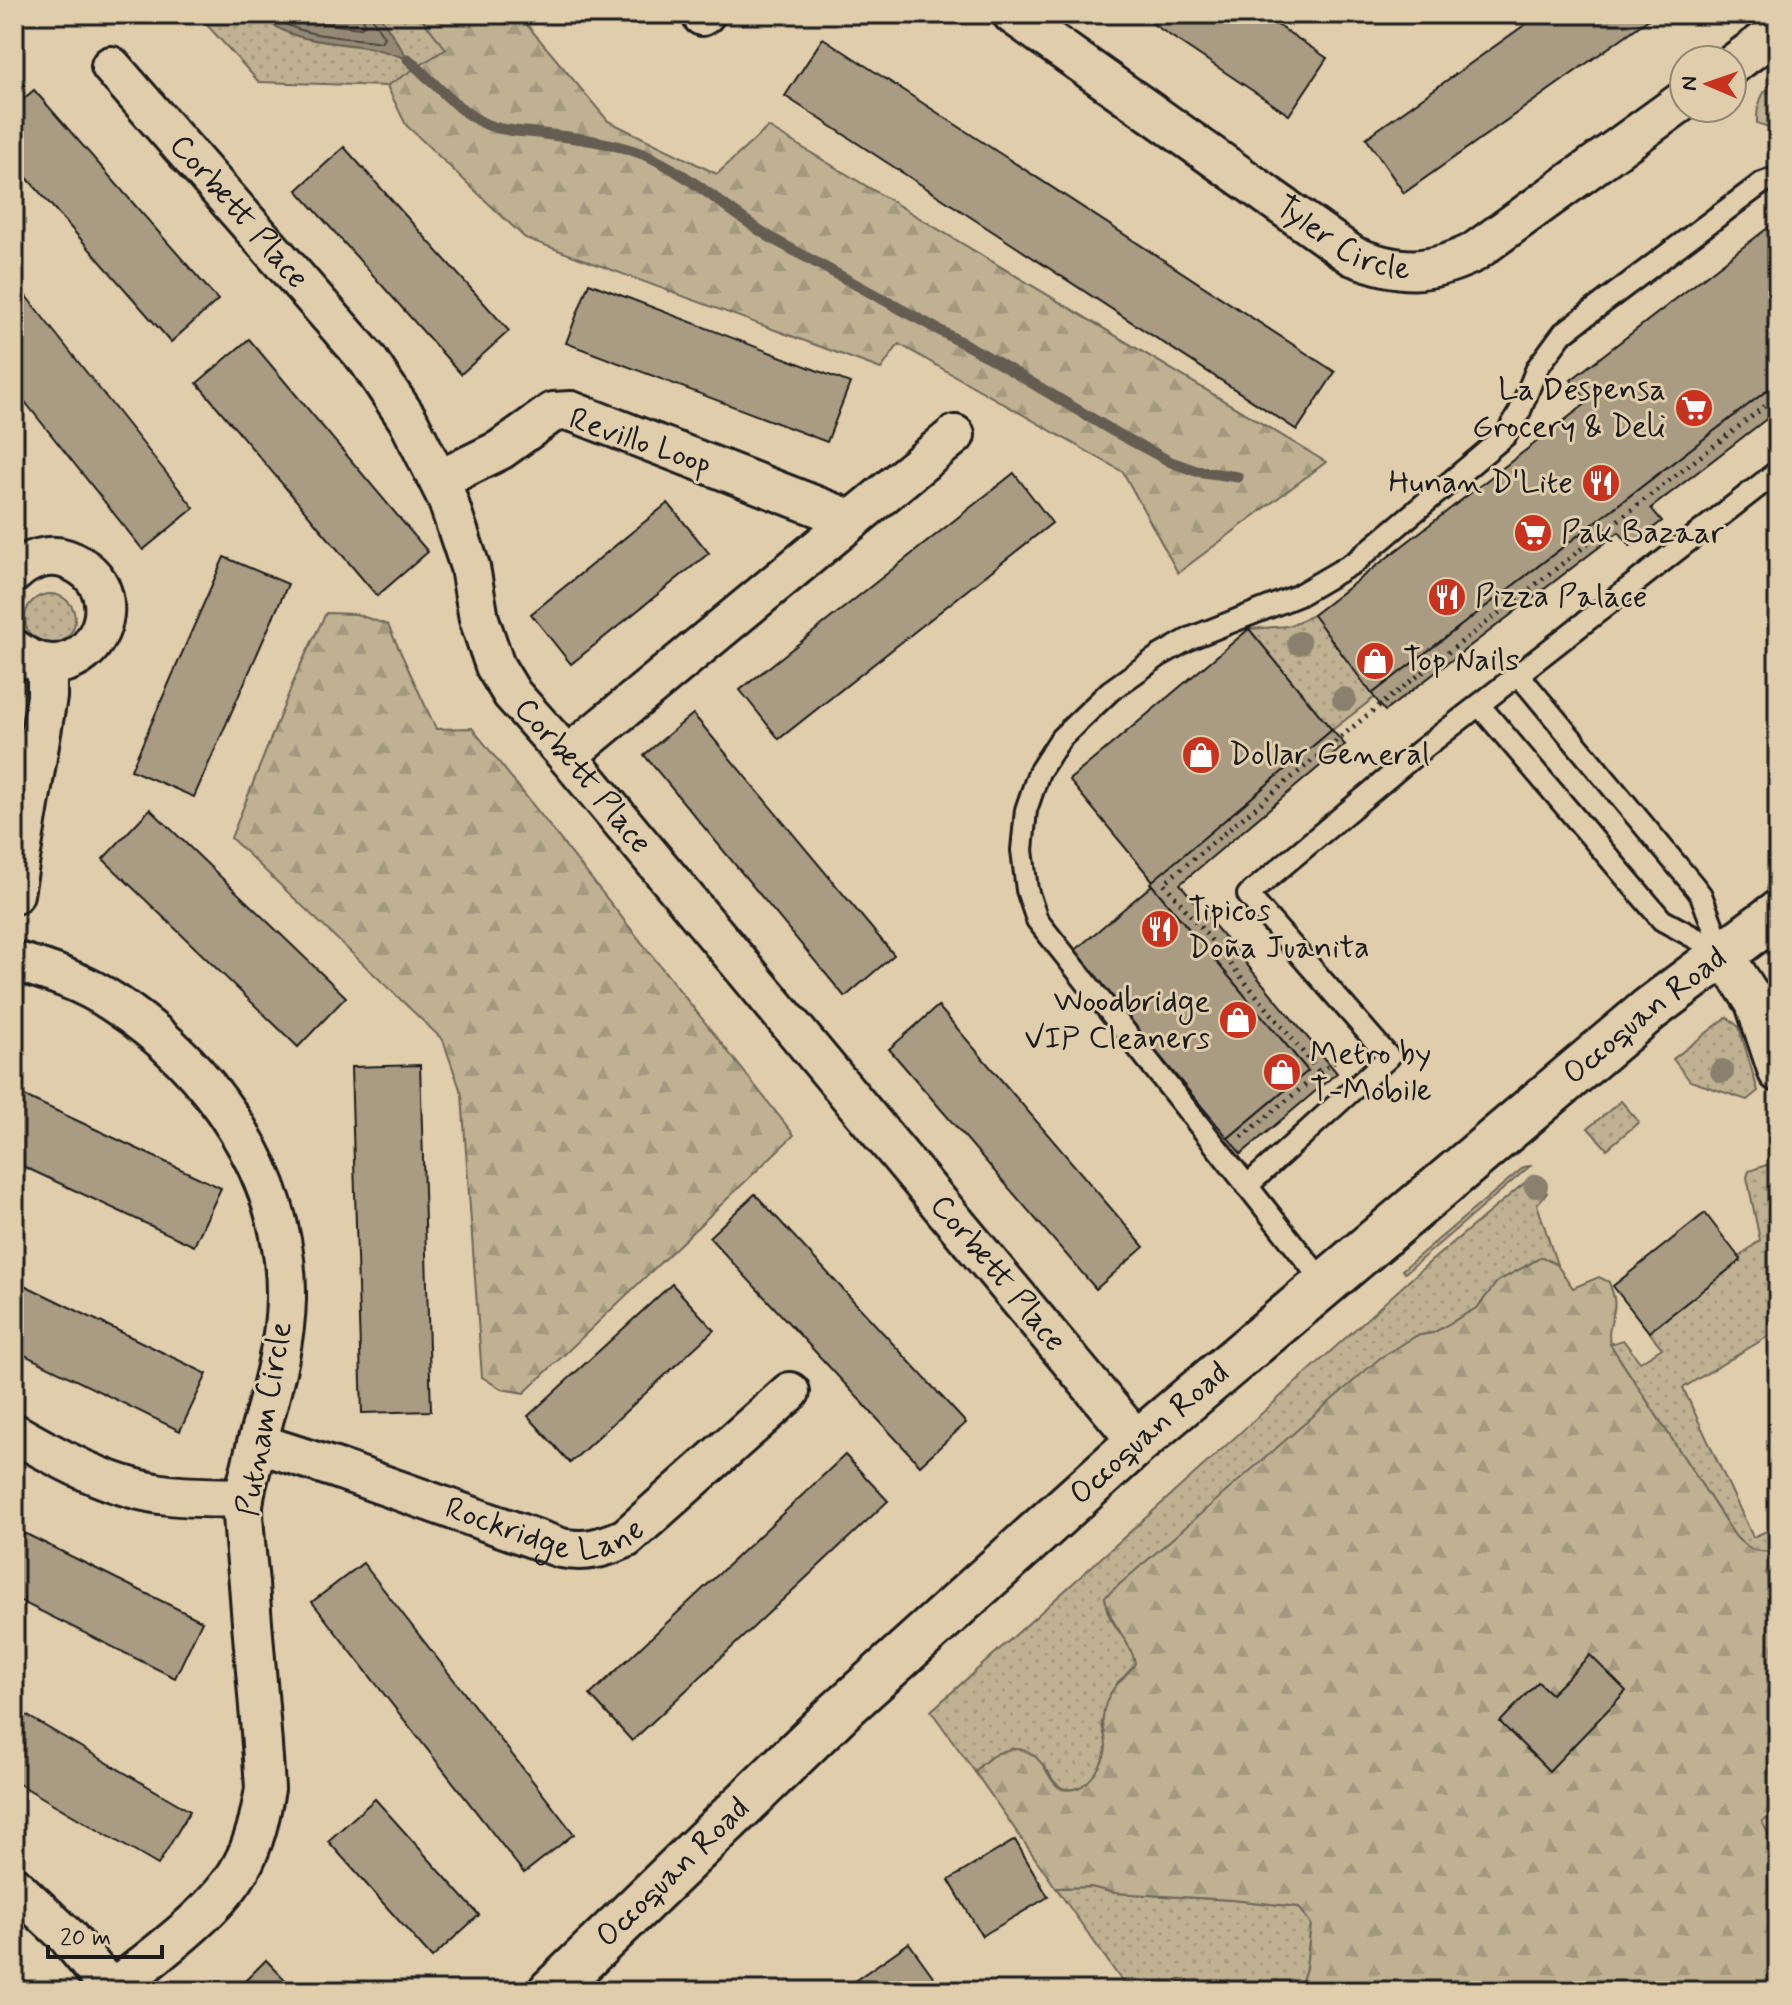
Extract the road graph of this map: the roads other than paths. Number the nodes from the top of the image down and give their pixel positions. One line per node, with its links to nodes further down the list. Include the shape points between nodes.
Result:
1 (1012, 14): 5 (street, Tyler Circle, via 1353,256 1383,268 1416,270 1473,253)
2 (1778, 31): 3 (street)
3 (1748, 53)
4 (111, 66): 9 (street, Corbett Place, via 368,360)
5 (1668, 112)
6 (1778, 177): 21 (lane, via 1762,183 1563,333 1537,368 1506,435 1355,562 1297,596 1159,656 1110,691 1061,738 1039,772 1026,810 1022,850 1037,920)
7 (955, 435): 10 (street)
8 (1778, 471): 13 (lane)
9 (439, 480): 10 (street, Revillo Loop, via 500,450 553,412 571,411); 15 (street, Corbett Place, via 470,567 479,619 495,666 512,694)
10 (852, 520): 15 (street)
11 (16, 565): 12 (street, via 43,557 81,565 104,601 104,620 84,654 65,663)
12 (30, 657): 16 (street, via 47,697)
13 (1518, 674): 14 (lane); 18 (lane, via 1695,887)
14 (1479, 705): 18 (lane, via 1662,920); 21 (lane, via 1248,895 1389,1057)
15 (567, 756): 25 (street, Corbett Place)
16 (14, 894)
17 (1778, 913): 18 (main road, Occoquan Road)
18 (1723, 953): 20 (street, via 1755,1003); 22 (main road, Occoquan Road)
19 (14, 961): 26 (street, Putnam Circle, via 62,975 148,1027 182,1057 251,1152 272,1199 283,1249 286,1300 278,1361)
20 (1778, 1072)
21 (1247, 1186): 22 (lane)
22 (1324, 1283): 25 (main road, Occoquan Road)
23 (790, 1392): 26 (street, Rockridge Lane, via 626,1538 602,1549 561,1548)
24 (14, 1433): 27 (street, via 69,1465 123,1486 168,1495)
25 (1138, 1442): 30 (main road, Occoquan Road, via 839,1712)
26 (257, 1443): 27 (street, Putnam Circle)
27 (244, 1498): 29 (street, Putnam Circle, via 265,1789 257,1830 241,1868 217,1902)
28 (14, 1886): 29 (street, via 67,1936)
29 (111, 1991)
30 (551, 1991)

